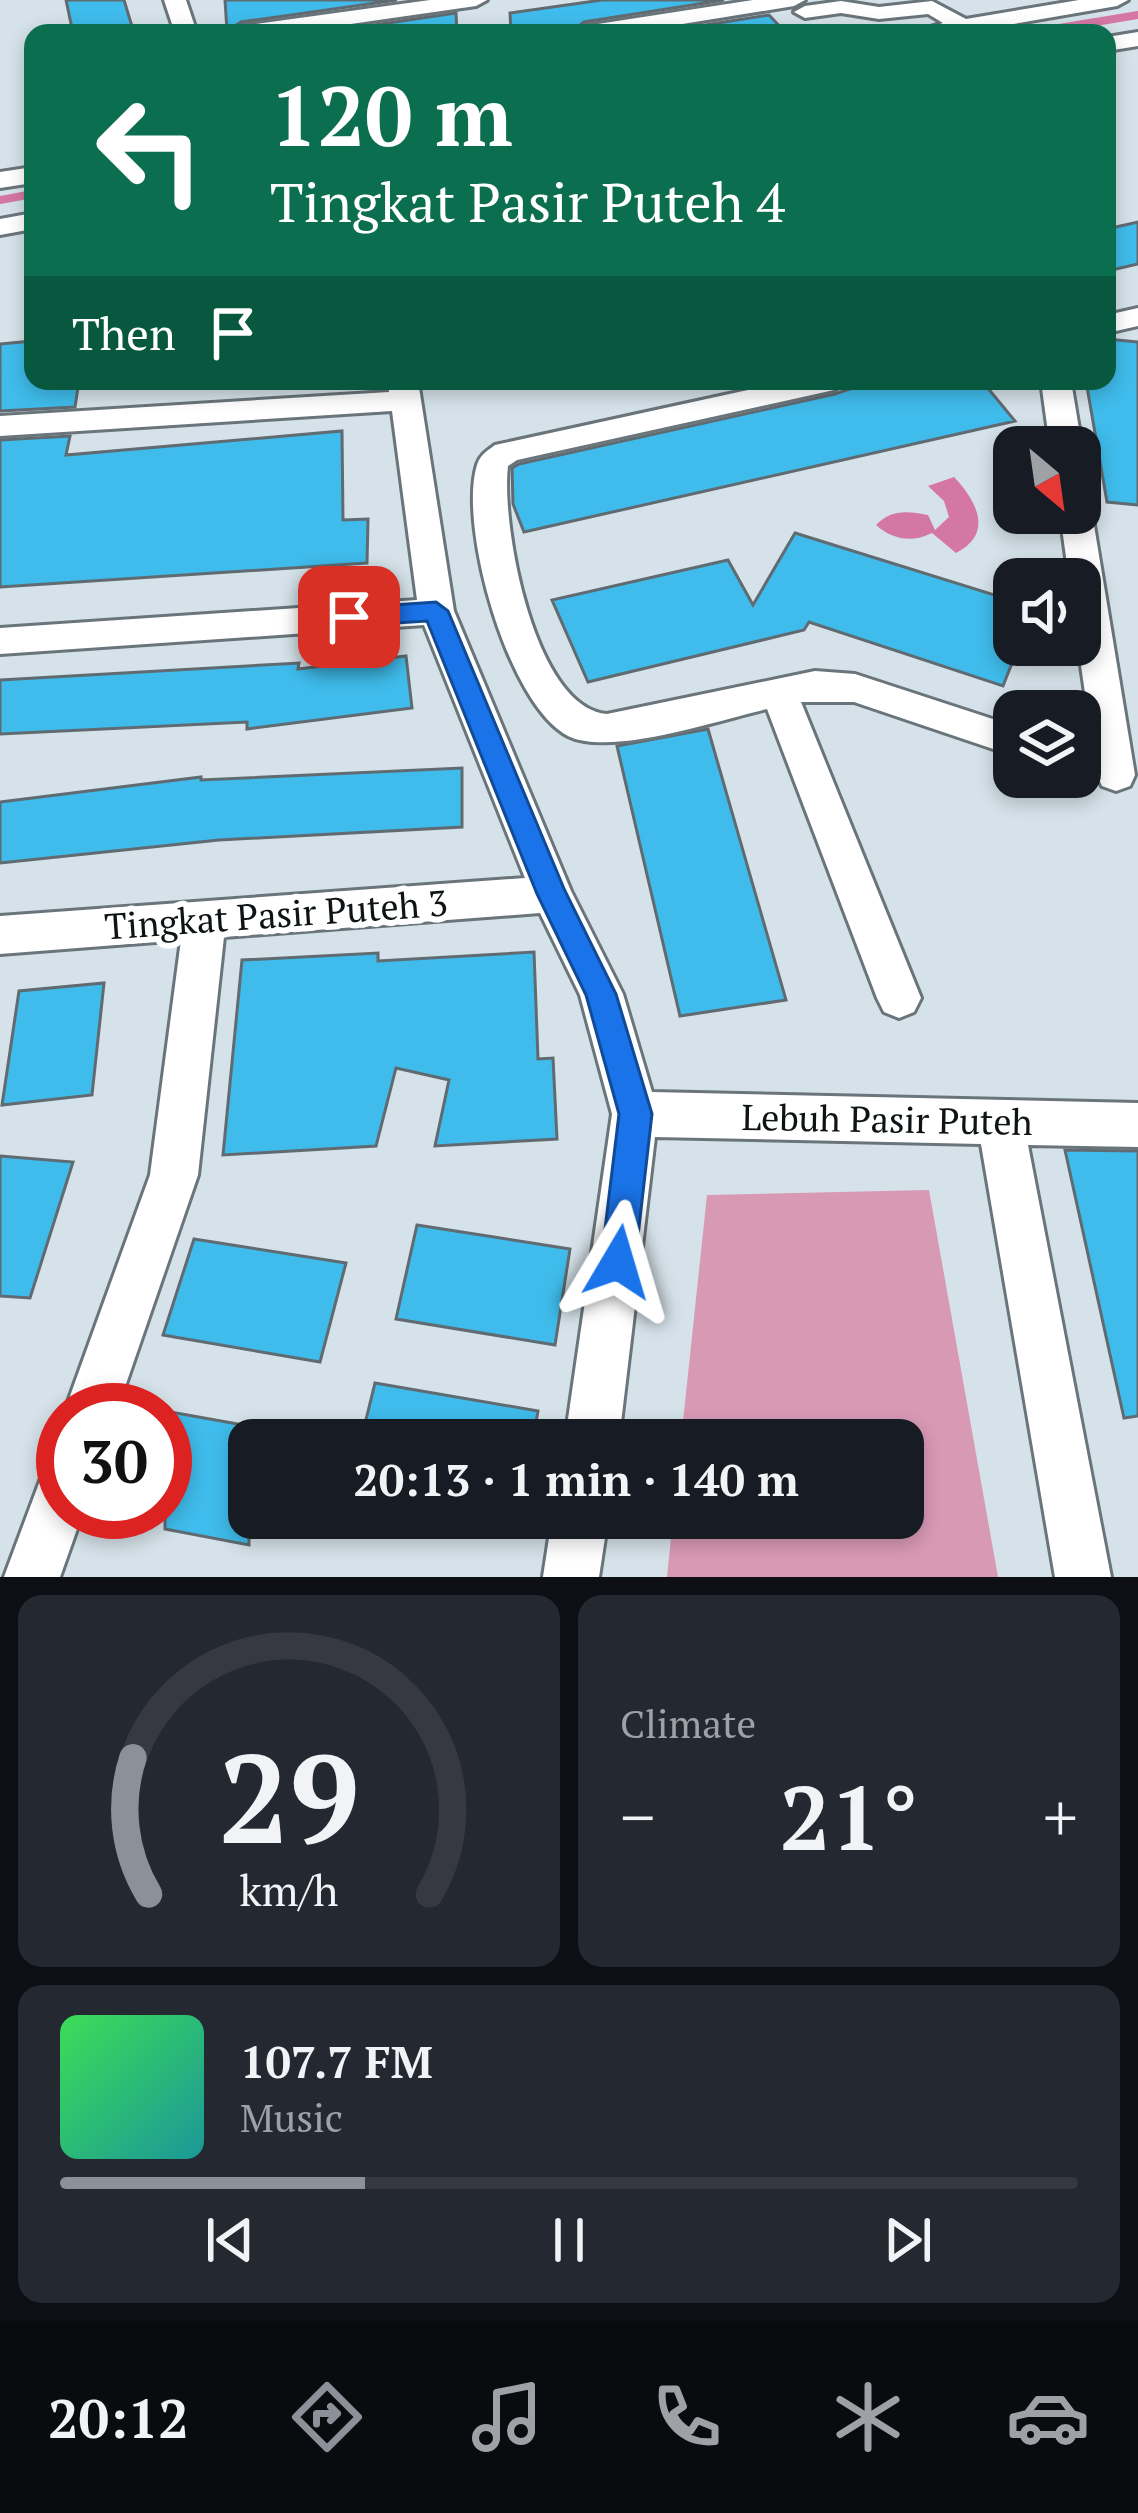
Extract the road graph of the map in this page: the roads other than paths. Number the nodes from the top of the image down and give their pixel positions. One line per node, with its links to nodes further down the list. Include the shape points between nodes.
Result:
1 (476, 0): 5 (street)
2 (1117, 0): 4 (street)
3 (797, 4): 6 (street); 7 (street, via 879,14 932,7)
4 (1028, 6): 8 (street)
5 (306, 24)
6 (651, 24)
7 (959, 24)
8 (969, 24)
9 (405, 390): 12 (street); 15 (street)
10 (792, 390): 17 (street, via 506,452 493,461 487,500 510,620 556,704 578,725 607,728)
11 (1057, 390): 13 (street)
12 (0, 426)
13 (1063, 426)
14 (1079, 534): 19 (street)
15 (436, 611): 16 (street); 20 (street)
16 (0, 641)
17 (778, 690): 18 (street, via 856,688); 23 (street)
18 (993, 734)
19 (1111, 773)
20 (552, 894): 21 (street, Tingkat Pasir Puteh 3); 24 (street, via 601,994)
21 (205, 918): 22 (street, Tingkat Pasir Puteh 3); 27 (street, via 174,1175)
22 (0, 934)
23 (899, 998)
24 (635, 1114): 25 (street, Lebuh Pasir Puteh); 28 (street)
25 (1000, 1122): 26 (street, Lebuh Pasir Puteh); 33 (street)
26 (1138, 1125)
27 (101, 1383)
28 (595, 1419)
29 (45, 1539): 31 (street)
30 (577, 1539): 32 (street)
31 (32, 1577)
32 (572, 1577)
33 (1083, 1577)

